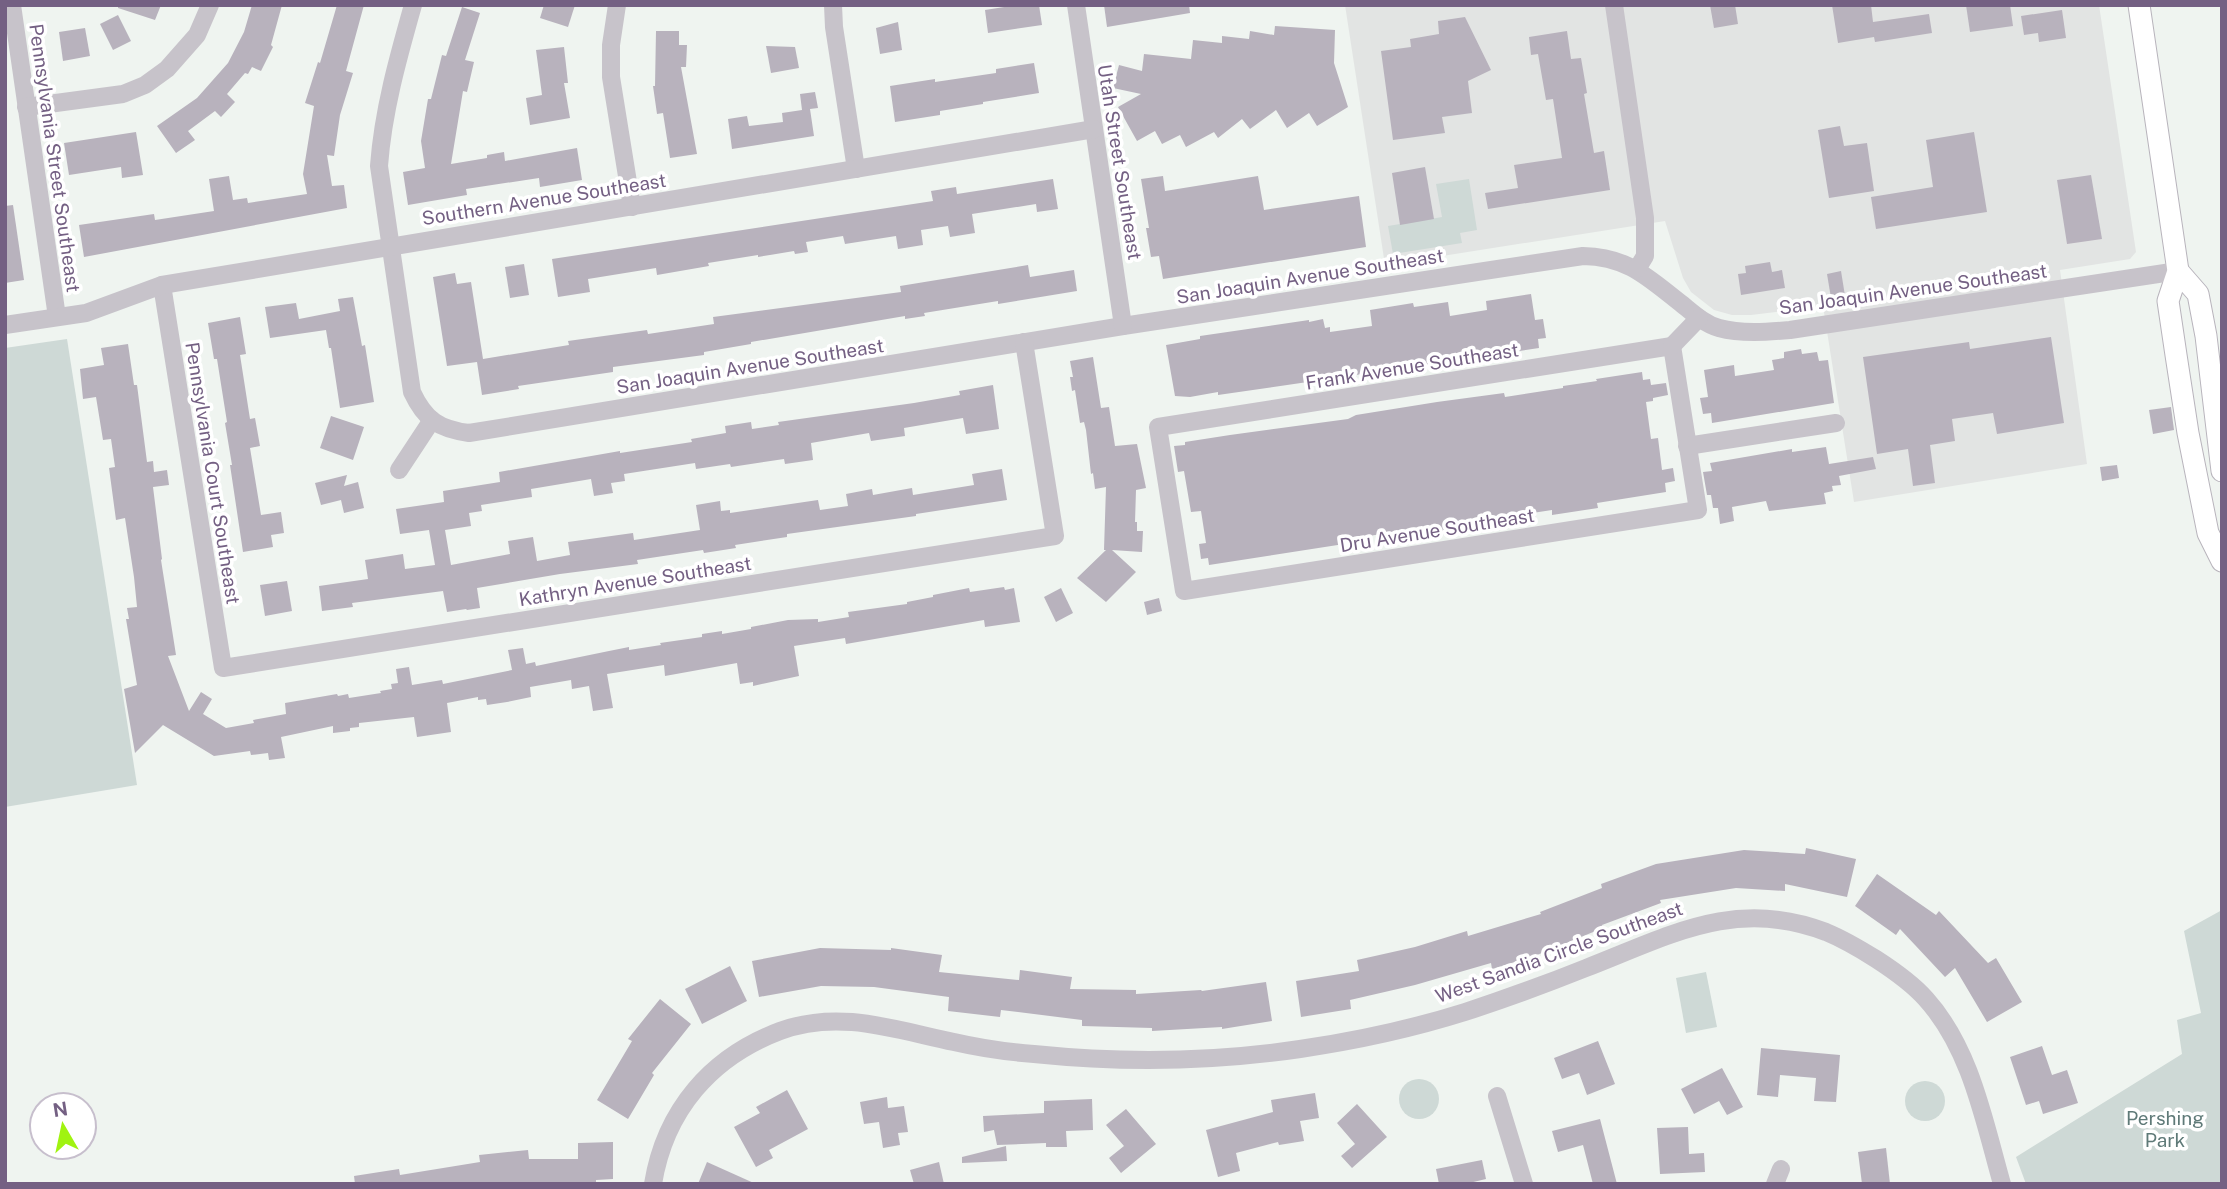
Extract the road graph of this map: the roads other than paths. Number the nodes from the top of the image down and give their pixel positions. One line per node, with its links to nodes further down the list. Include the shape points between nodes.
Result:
1 (12, 5): 9 (street, Pennsylvania Street Southeast)
2 (210, 5): 9 (street, via 197,35 167,69 145,85 123,94)
3 (412, 5): 13 (street, via 389,96 379,166)
4 (617, 5): 12 (street, via 611,77)
5 (834, 5): 11 (street)
6 (1076, 5): 10 (street, Utah Street Southeast)
7 (1614, 5): 14 (street, via 1645,218 1645,256)
8 (2139, 5): 15 (main road)
9 (26, 107): 17 (street, Pennsylvania Street Southeast)
10 (1094, 129): 11 (street, Southern Avenue Southeast); 20 (street, Utah Street Southeast)
11 (856, 169): 12 (street, Southern Avenue Southeast)
12 (632, 207): 13 (street, Southern Avenue Southeast)
13 (390, 245): 16 (street, Southern Avenue Southeast); 23 (street, via 412,391)
14 (1637, 269): 18 (street, San Joaquin Avenue Southeast); 20 (street, San Joaquin Avenue Southeast, via 1602,256 1583,256)
15 (2178, 271): 18 (street, San Joaquin Avenue Southeast, via 1790,330 1740,331); 27 (main road, via 2198,294); 28 (main road, via 2168,301 2188,433 2208,533)
16 (162, 285): 17 (street, Southern Avenue Southeast, via 86,313); 30 (street, Pennsylvania Court Southeast)
17 (57, 317): 19 (street, Southern Avenue Southeast)
18 (1699, 318): 22 (street)
19 (5, 325)
20 (1123, 326): 21 (street, San Joaquin Avenue Southeast)
21 (1024, 342): 23 (street, San Joaquin Avenue Southeast, via 469,433 449,430); 30 (street, Kathryn Avenue Southeast, via 1055,536)
22 (1672, 346): 25 (street); 29 (street, Frank Avenue Southeast, via 1158,427)
23 (432, 420): 26 (street)
24 (1836, 423): 25 (street)
25 (1688, 446): 29 (street, Dru Avenue Southeast, via 1698,510)
26 (399, 470)
27 (2222, 471)
28 (2222, 561)
29 (1184, 592)
30 (223, 668)
31 (1497, 1096): 33 (street)
32 (653, 1184): 34 (street, West Sandia Circle Southeast, via 661,1148 688,1097 732,1054 800,1024 848,1021 995,1049 1092,1058 1179,1060 1295,1050 1359,1040 1464,1012 1697,925 1743,919 1773,919 1826,932 1885,965 1925,997 1958,1047)
33 (1524, 1184)
34 (2002, 1184)

